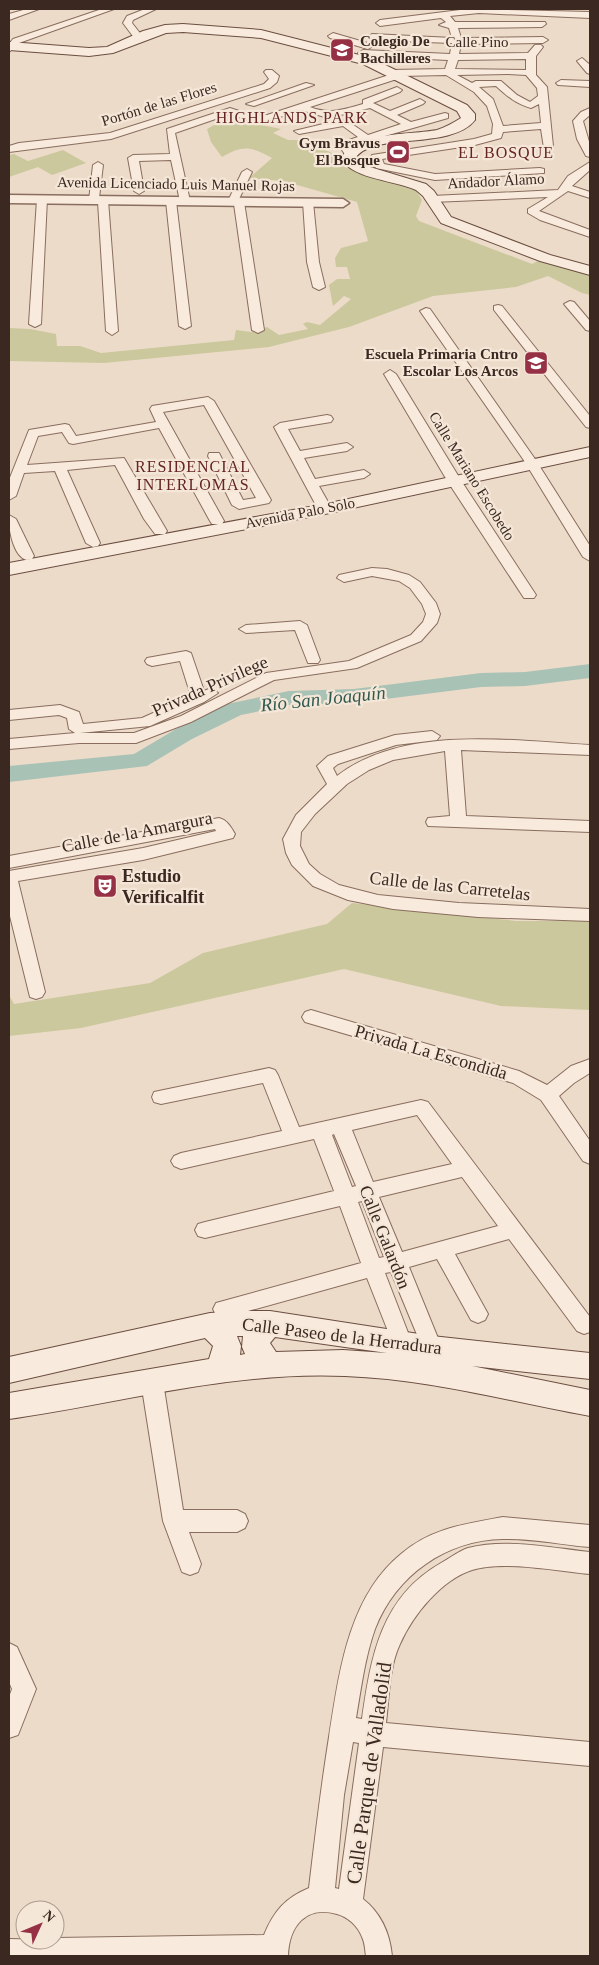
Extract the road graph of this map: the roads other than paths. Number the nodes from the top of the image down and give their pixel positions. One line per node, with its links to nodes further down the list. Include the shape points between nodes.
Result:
1 (35, 9): 11 (street)
2 (87, 9): 8 (street)
3 (110, 9): 8 (street)
4 (152, 9): 15 (street, via 130,18 127,23)
5 (390, 9): 13 (street)
6 (480, 9): 7 (street); 9 (street)
7 (529, 10): 12 (street)
8 (98, 13): 19 (street, via 16,41)
9 (442, 14): 13 (street); 14 (street)
10 (590, 15): 12 (street)
11 (9, 17)
12 (554, 22): 14 (street); 17 (street)
13 (380, 23): 14 (street); 20 (street)
14 (454, 26): 18 (street)
15 (136, 32): 19 (main road, via 109,50 89,52); 20 (main road, via 204,28)
16 (333, 36): 20 (street)
17 (543, 40): 18 (street); 21 (street)
18 (457, 41): 20 (street); 22 (street)
19 (10, 47)
20 (368, 49): 22 (street, Calle Pino); 28 (main road)
21 (530, 56): 22 (street, Calle Pino); 27 (street)
22 (454, 57): 26 (street)
23 (582, 61): 24 (street)
24 (590, 71)
25 (269, 72): 50 (street, Portón de las Flores, via 274,80 267,86 111,136)
26 (449, 73): 27 (street); 28 (street); 30 (street)
27 (530, 73): 35 (street, via 542,87)
28 (393, 74): 34 (street); 52 (main road, via 462,108 468,114 468,120 454,130 382,142)
29 (561, 83): 31 (street)
30 (466, 84): 35 (street, via 498,84 514,99 525,104); 45 (street, via 488,96 493,103)
31 (590, 84)
32 (309, 85): 40 (street)
33 (397, 90): 37 (street)
34 (344, 93): 37 (street); 38 (street)
35 (543, 97): 44 (street)
36 (420, 102): 41 (street)
37 (368, 103): 38 (street, via 328,116); 41 (street)
38 (301, 108): 40 (street, via 261,119)
39 (590, 110): 47 (street, via 578,121)
40 (230, 111): 53 (street, via 170,130)
41 (390, 114): 43 (street)
42 (445, 116): 43 (street)
43 (410, 125): 48 (street)
44 (546, 126): 45 (street); 49 (street)
45 (499, 129): 56 (street, via 491,139 376,157 380,166 435,177)
46 (300, 131): 48 (street, via 340,123)
47 (586, 136): 51 (street)
48 (366, 138): 52 (street, via 345,147)
49 (548, 146)
50 (9, 149)
51 (590, 153)
52 (350, 154): 63 (main road, via 348,160 353,164 419,186 427,190)
53 (176, 157): 59 (street, via 133,158); 66 (street)
54 (98, 165): 64 (street)
55 (590, 165): 58 (street)
56 (540, 171)
57 (247, 172): 67 (street)
58 (563, 190): 60 (street); 63 (street, Andador Álamo); 70 (street, via 532,211)
59 (139, 191)
60 (590, 195)
61 (9, 199): 62 (street, Avenida Licenciado Luis Manuel Rojas)
62 (42, 199): 64 (street, Avenida Licenciado Luis Manuel Rojas); 76 (street)
63 (432, 199): 71 (main road, via 439,215 459,226)
64 (99, 200): 65 (street, Avenida Licenciado Luis Manuel Rojas); 80 (street)
65 (171, 201): 66 (street, Avenida Licenciado Luis Manuel Rojas); 77 (street)
66 (185, 201): 67 (street, Avenida Licenciado Luis Manuel Rojas)
67 (236, 201): 68 (street, Avenida Licenciado Luis Manuel Rojas); 79 (street)
68 (308, 202): 69 (street, Avenida Licenciado Luis Manuel Rojas); 72 (street, via 313,262)
69 (343, 203)
70 (590, 234)
71 (590, 271)
72 (319, 287)
73 (570, 304): 78 (street)
74 (498, 308): 84 (street)
75 (426, 311): 90 (street)
76 (35, 324)
77 (186, 326)
78 (590, 328)
79 (258, 330)
80 (112, 331)
81 (390, 374): 94 (street, Calle Mariano Escobedo)
82 (327, 418): 89 (street, via 280,427)
83 (163, 424): 92 (street, via 72,440 65,428 33,433); 98 (street, via 156,409 208,401 264,500); 100 (street)
84 (590, 424)
85 (590, 444): 90 (main road, Avenida Palo Solo)
86 (347, 447): 89 (street)
87 (590, 452): 90 (main road, Avenida Palo Solo)
88 (214, 456): 98 (street, via 240,505)
89 (295, 456): 95 (street)
90 (531, 462): 94 (main road, Avenida Palo Solo); 104 (street)
91 (59, 466): 92 (street); 101 (street, via 119,461); 102 (street)
92 (15, 473): 96 (street)
93 (364, 474): 95 (street)
94 (453, 479): 97 (main road, Avenida Palo Solo); 108 (street, Calle Mariano Escobedo)
95 (310, 484): 97 (street)
96 (9, 496)
97 (323, 505): 98 (main road, Avenida Palo Solo); 106 (main road, Avenida Palo Solo)
98 (258, 507): 100 (main road, Avenida Palo Solo)
99 (9, 519): 103 (street)
100 (217, 521): 101 (main road, Avenida Palo Solo)
101 (160, 531): 102 (main road, Avenida Palo Solo)
102 (93, 543): 103 (main road, Avenida Palo Solo)
103 (27, 556): 105 (main road, Avenida Palo Solo)
104 (590, 557)
105 (9, 560)
106 (9, 569)
107 (344, 578): 110 (street, Privada Privilege, via 372,572 387,573 415,585 429,603 433,614 423,632 416,638)
108 (529, 594)
109 (246, 629): 111 (street, via 300,625)
110 (375, 654): 111 (street, Privada Privilege); 116 (street, Privada Privilege, via 352,665 271,676 186,718 136,738)
111 (313, 660): 113 (street, Privada Privilege, via 270,667)
112 (152, 661): 113 (street, via 186,656)
113 (198, 699): 116 (street, Privada Privilege)
114 (9, 715): 115 (street, via 60,710 74,715)
115 (77, 729): 116 (street, Privada Privilege); 117 (street, Privada Privilege)
116 (118, 732): 119 (street, Privada Privilege)
117 (9, 735)
118 (590, 738): 122 (street, via 458,734 395,740 328,763 325,766 327,773)
119 (9, 744)
120 (453, 745): 121 (street); 122 (street, via 422,747 388,757 364,766); 123 (street)
121 (590, 750)
122 (336, 785): 128 (street, Calle de las Carretelas, via 297,824 291,836 293,850 301,866 317,881 342,893 396,904 514,914)
123 (458, 821): 124 (street); 125 (street)
124 (434, 822)
125 (590, 826)
126 (9, 862): 127 (street, Calle de la Amargura, via 219,823 226,834 143,854)
127 (9, 877): 129 (street)
128 (590, 915)
129 (36, 992)
130 (311, 1017): 132 (street, Privada La Escondida, via 520,1078)
131 (590, 1066): 132 (street, via 566,1078)
132 (548, 1095): 137 (street)
133 (161, 1096): 136 (street, via 268,1075)
134 (340, 1125): 135 (street); 139 (street, via 422,1107); 140 (street, Calle Galardón)
135 (320, 1129): 136 (street); 141 (street, Calle Galardón)
136 (292, 1136): 138 (street)
137 (590, 1156)
138 (181, 1161)
139 (467, 1168): 140 (street); 143 (street)
140 (367, 1192): 141 (street); 145 (street, Calle Galardón)
141 (346, 1197): 142 (street); 146 (street, Calle Galardón)
142 (205, 1230)
143 (513, 1230): 144 (street); 150 (street)
144 (442, 1250): 145 (street); 147 (street)
145 (396, 1262): 146 (street); 152 (street, Calle Galardón)
146 (374, 1268): 148 (street); 151 (street, Calle Galardón)
147 (478, 1314)
148 (217, 1317): 149 (main road, Calle Paseo de la Herradura); 155 (main road, Calle Paseo de la Herradura); 156 (main road, via 227,1352)
149 (270, 1323): 151 (main road, Calle Paseo de la Herradura); 153 (main road, via 256,1338 255,1349)
150 (584, 1325)
151 (402, 1343): 152 (main road, Calle Paseo de la Herradura)
152 (432, 1348): 154 (main road, Calle Paseo de la Herradura)
153 (271, 1365): 156 (main road, Calle Paseo de la Herradura); 158 (main road, Calle Paseo de la Herradura, via 343,1362 437,1372)
154 (590, 1366)
155 (9, 1370)
156 (217, 1371): 157 (main road, Calle Paseo de la Herradura)
157 (152, 1382): 159 (main road, Calle Paseo de la Herradura); 160 (street)
158 (590, 1403)
159 (9, 1406)
160 (174, 1521): 161 (street); 164 (street)
161 (237, 1521)
162 (590, 1536): 167 (street, Calle Parque de Valladolid, via 503,1528 450,1537 408,1561 383,1589 364,1627)
163 (590, 1563): 168 (street, Calle Parque de Valladolid, via 506,1555 469,1558 432,1580 408,1607 388,1642)
164 (190, 1564)
165 (9, 1655): 166 (street, via 24,1689)
166 (9, 1726)
167 (342, 1727): 168 (street); 170 (street, Calle Parque de Valladolid)
168 (373, 1734): 169 (street); 171 (street, Calle Parque de Valladolid)
169 (590, 1754)
170 (321, 1898): 171 (street); 173 (street, via 299,1906 282,1923)
171 (350, 1904): 174 (street, via 368,1919 378,1941)
172 (9, 1952): 173 (street)
173 (274, 1952)
174 (380, 1956)

